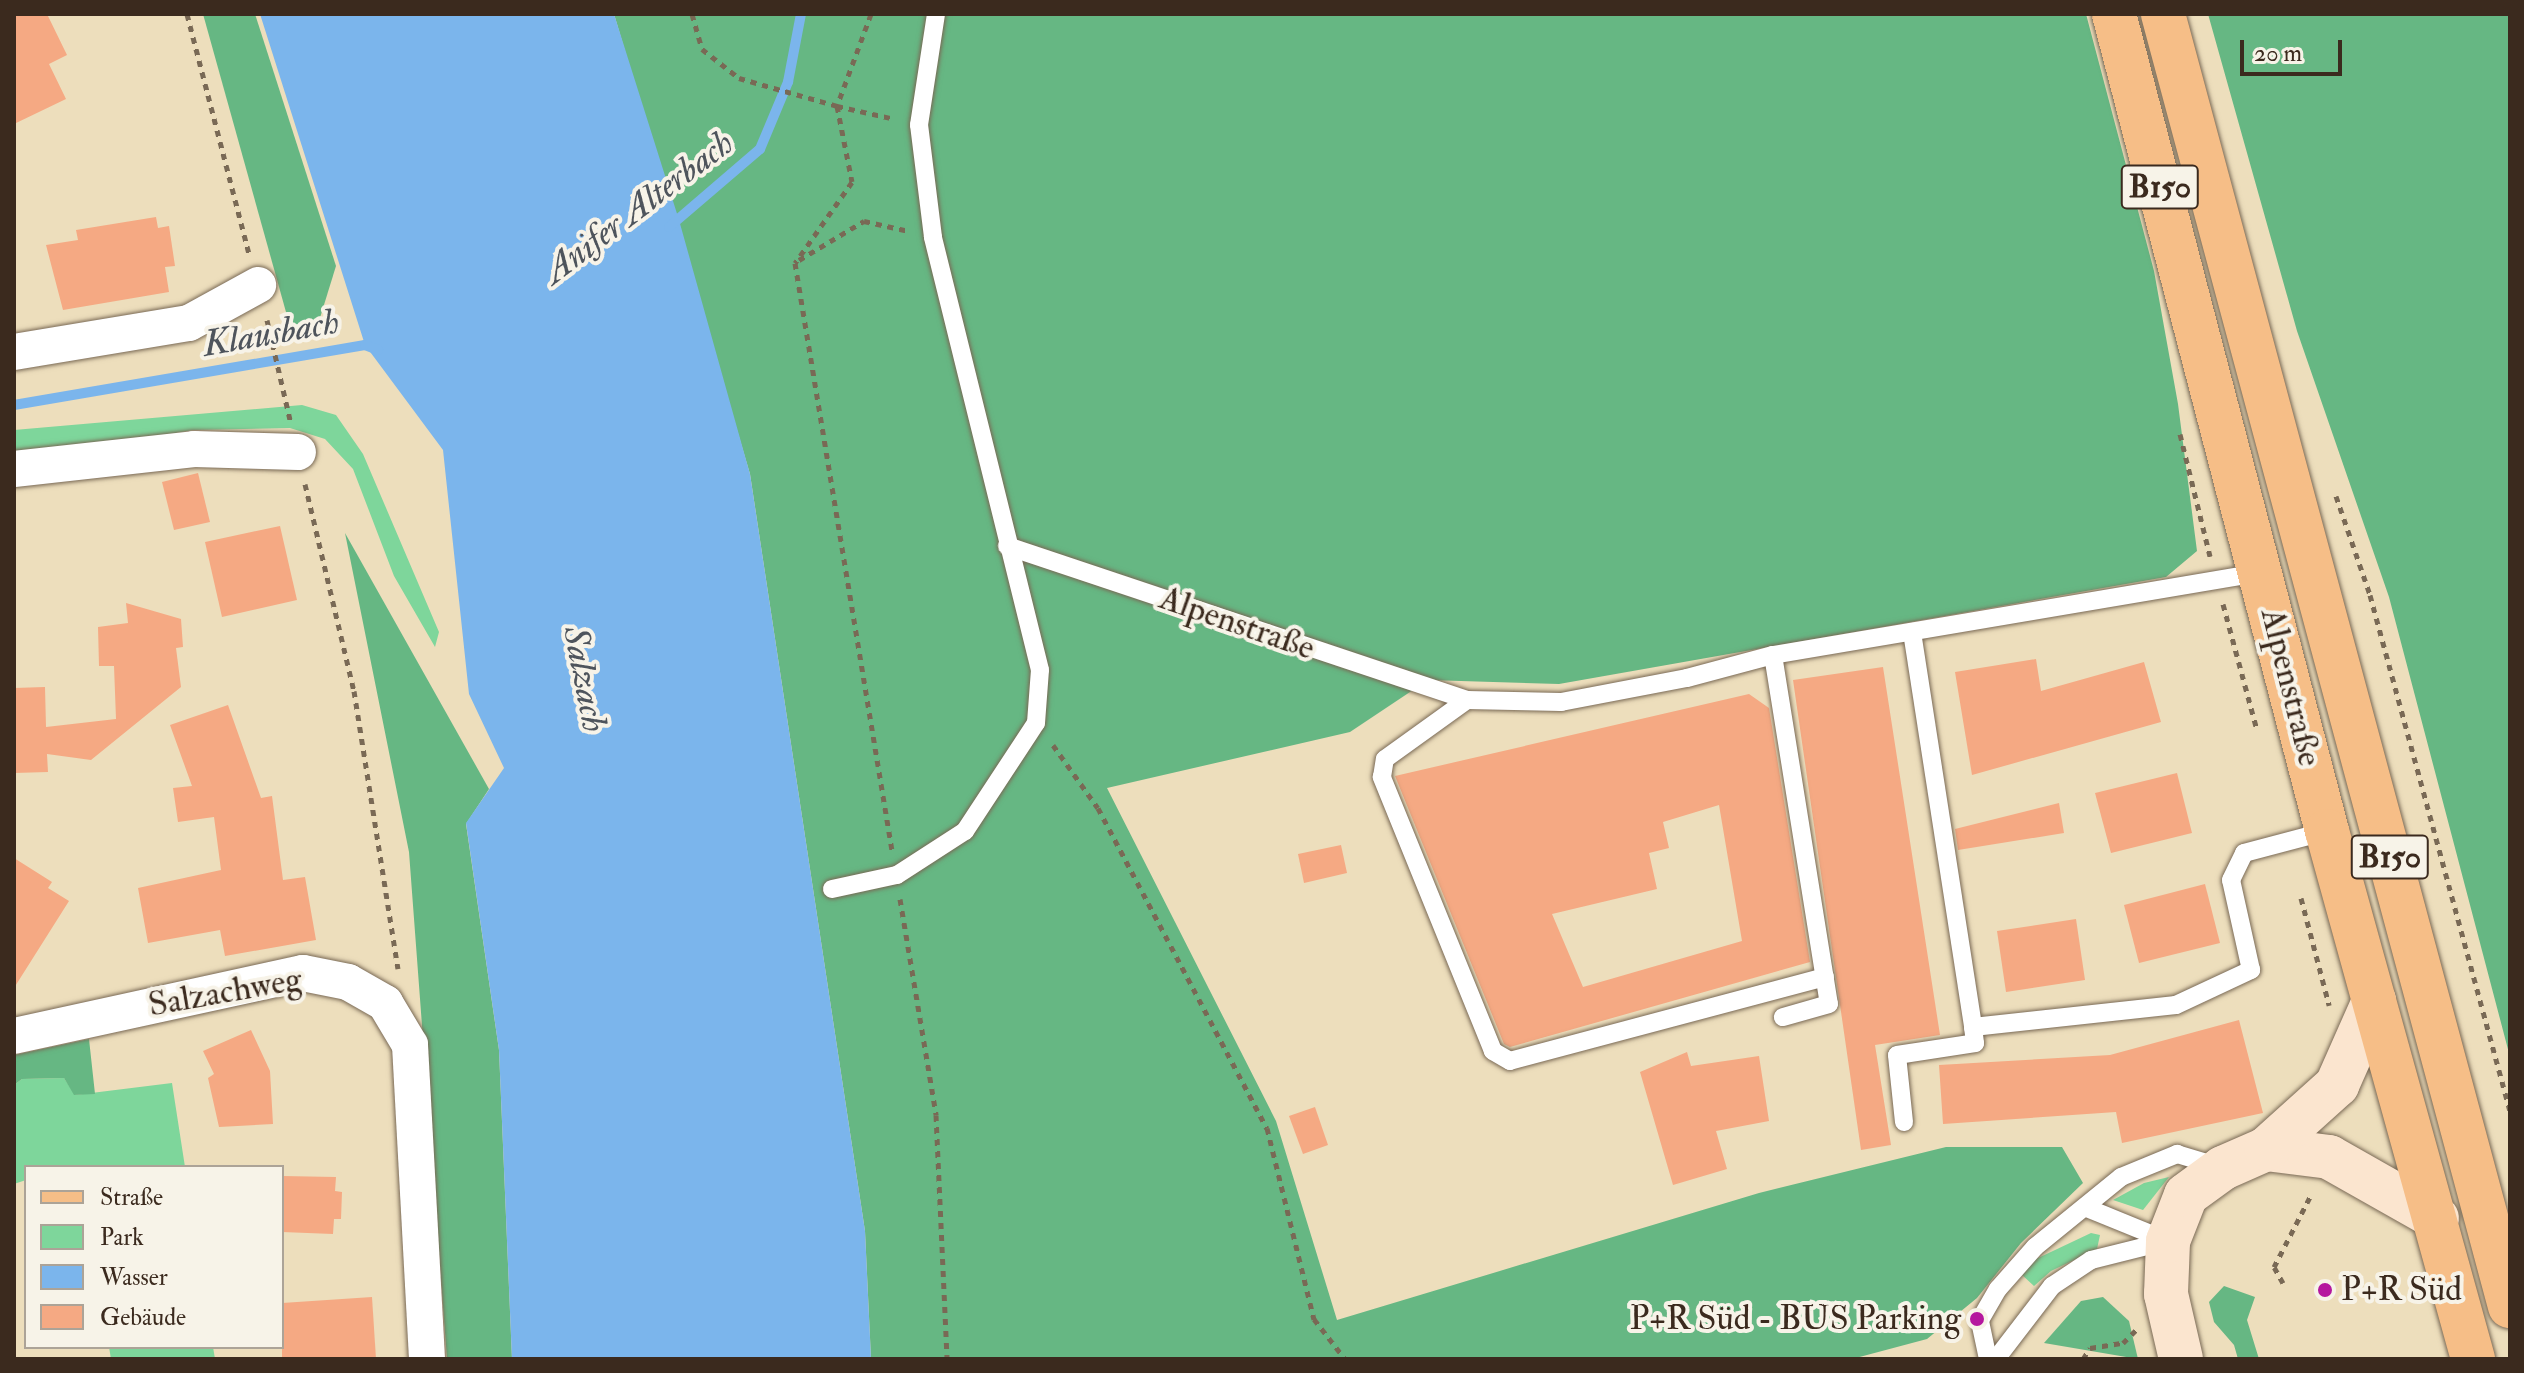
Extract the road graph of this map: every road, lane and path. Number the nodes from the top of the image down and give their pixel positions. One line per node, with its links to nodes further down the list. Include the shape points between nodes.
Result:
1 (187, 14): 11 (path)
2 (692, 14): 7 (path, via 702,49 739,78)
3 (871, 14): 7 (path)
4 (936, 14): 8 (lane)
5 (2114, 14): 17 (main road, Alpenstraße / B150)
6 (2163, 14): 41 (main road, Alpenstraße / B150)
7 (837, 106): 8 (path); 10 (path, via 852,182)
8 (919, 125): 9 (lane)
9 (933, 237): 10 (path, via 864,221); 16 (lane)
10 (795, 263): 25 (path)
11 (258, 285): 12 (street, via 189,323); 14 (path)
12 (14, 352)
13 (2178, 427): 18 (path)
14 (298, 452): 15 (street, via 194,449); 28 (path, via 354,691)
15 (14, 469)
16 (1007, 546): 21 (lane, Alpenstraße); 22 (lane, via 1040,670)
17 (2263, 572): 18 (lane, Alpenstraße); 24 (main road, Alpenstraße / B150)
18 (2216, 580): 19 (lane, Alpenstraße); 23 (path)
19 (1912, 632): 20 (lane, Alpenstraße); 32 (lane)
20 (1773, 655): 21 (lane, Alpenstraße, via 1561,702); 27 (lane)
21 (1467, 700): 27 (lane, via 1385,759 1382,777 1493,1051 1510,1061)
22 (1036, 723): 25 (lane, via 965,831); 47 (path, via 1098,808 1267,1128 1314,1319)
23 (2258, 733)
24 (2307, 836): 29 (main road, Alpenstraße / B150); 31 (path); 32 (lane, via 2244,853 2231,880 2251,970 2176,1005)
25 (897, 875): 26 (lane); 46 (path, via 936,1115)
26 (832, 889)
27 (1825, 977): 30 (lane, via 1829,1004)
28 (400, 983)
29 (2374, 1001): 35 (street, via 2357,1050 2337,1085); 39 (main road, Alpenstraße / B150)
30 (1783, 1017)
31 (2334, 1022)
32 (1973, 1027): 34 (lane, via 1975,1043 1897,1055)
33 (14, 1036): 45 (street, Salzachweg, via 303,973 348,982 385,1003 410,1045)
34 (1904, 1122)
35 (2266, 1149): 36 (street); 39 (street, via 2329,1157)
36 (2223, 1168): 38 (lane, via 2177,1154 2121,1177); 40 (street, via 2186,1195)
37 (2316, 1186): 42 (path, via 2274,1267)
38 (2087, 1208): 40 (lane); 48 (lane, via 2035,1247 1998,1289 1980,1320)
39 (2437, 1218): 52 (main road, Alpenstraße / B150)
40 (2168, 1241): 49 (lane, via 2091,1260 2052,1286); 51 (street, via 2166,1294)
41 (2500, 1242): 43 (main road, Alpenstraße / B150)
42 (2283, 1283)
43 (2510, 1306)
44 (2137, 1329): 50 (path, via 2123,1343 2090,1348)
45 (427, 1359)
46 (947, 1359)
47 (1345, 1359)
48 (1988, 1359)
49 (1996, 1359)
50 (2083, 1359)
51 (2181, 1359)
52 (2473, 1359)

